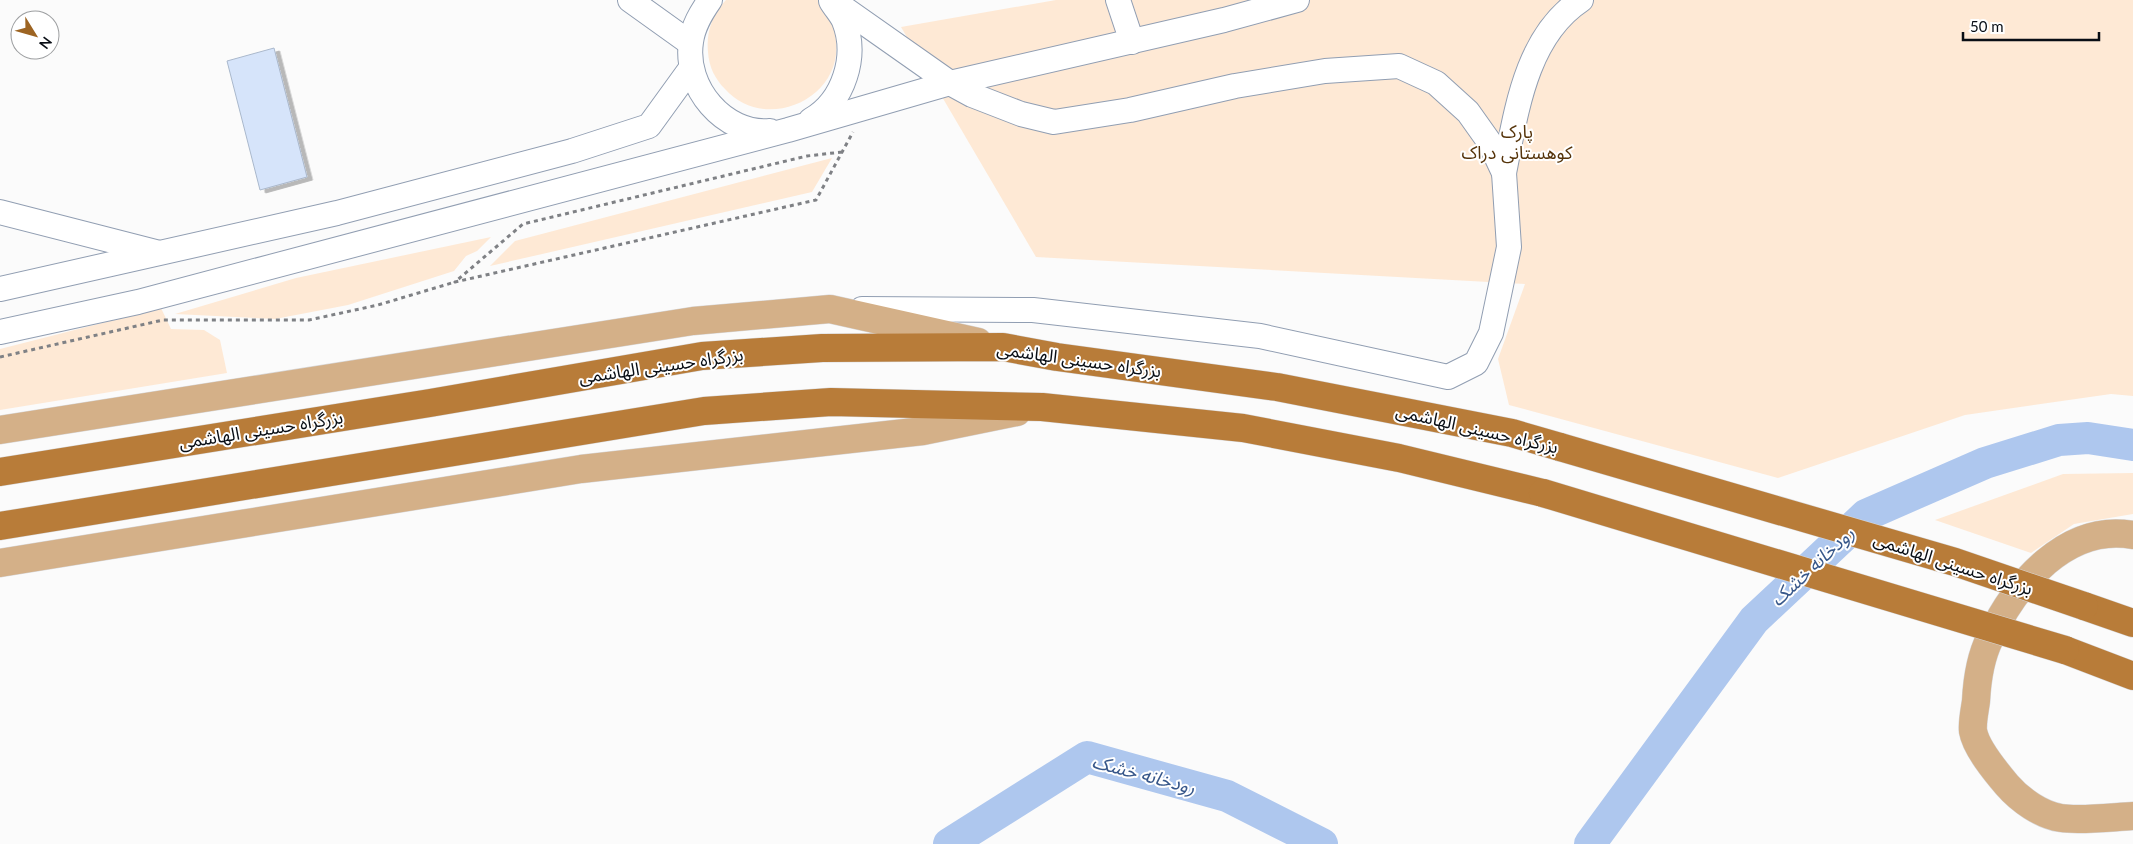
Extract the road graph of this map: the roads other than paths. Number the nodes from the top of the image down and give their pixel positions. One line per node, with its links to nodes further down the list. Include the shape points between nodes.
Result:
1 (630, 0): 7 (street)
2 (710, 0): 7 (street, via 697,18)
3 (831, 0): 10 (street); 11 (street, via 844,21 850,48 846,76 836,98 814,119)
4 (1118, 0): 8 (street)
5 (1297, 0): 8 (street)
6 (1581, 0): 13 (street, via 1549,31 1529,68)
7 (690, 42): 9 (street)
8 (1132, 42): 10 (street)
9 (691, 68): 11 (street, via 700,92 716,111 737,125 761,132); 12 (street, via 650,126)
10 (950, 83): 11 (street); 13 (street, via 999,107 1054,122 1324,71 1399,66 1436,83 1468,112 1490,143)
11 (788, 130): 14 (street)
12 (572, 151): 14 (street); 16 (street, via 337,213)
13 (1504, 173): 18 (street, via 1508,247 1491,332 1476,363 1448,377 1260,336 1033,310)
14 (580, 185): 19 (street, via 138,302)
15 (0, 212): 16 (street)
16 (160, 253): 17 (street)
17 (0, 289)
18 (830, 309): 20 (main road); 22 (main road, via 693,321)
19 (0, 332)
20 (1003, 347): 23 (highway, بزرگراه حسینی الهاشمی, via 822,348 702,356 439,402); 27 (highway, بزرگراه حسینی الهاشمی, bridge, via 1277,386 1512,433 1955,562)
21 (1042, 407): 24 (highway, via 832,402 704,412); 26 (main road, via 923,431 581,468); 28 (highway, bridge, via 1243,428 1399,458 1543,493 2065,650)
22 (0, 430)
23 (0, 472)
24 (0, 526)
25 (2133, 535): 29 (main road, via 2094,536 2067,546 2044,563 2013,598 1989,639 1977,684 1973,731 1989,764 2015,794 2038,810 2060,818)
26 (0, 563)
27 (2133, 623)
28 (2133, 676)
29 (2133, 816)

